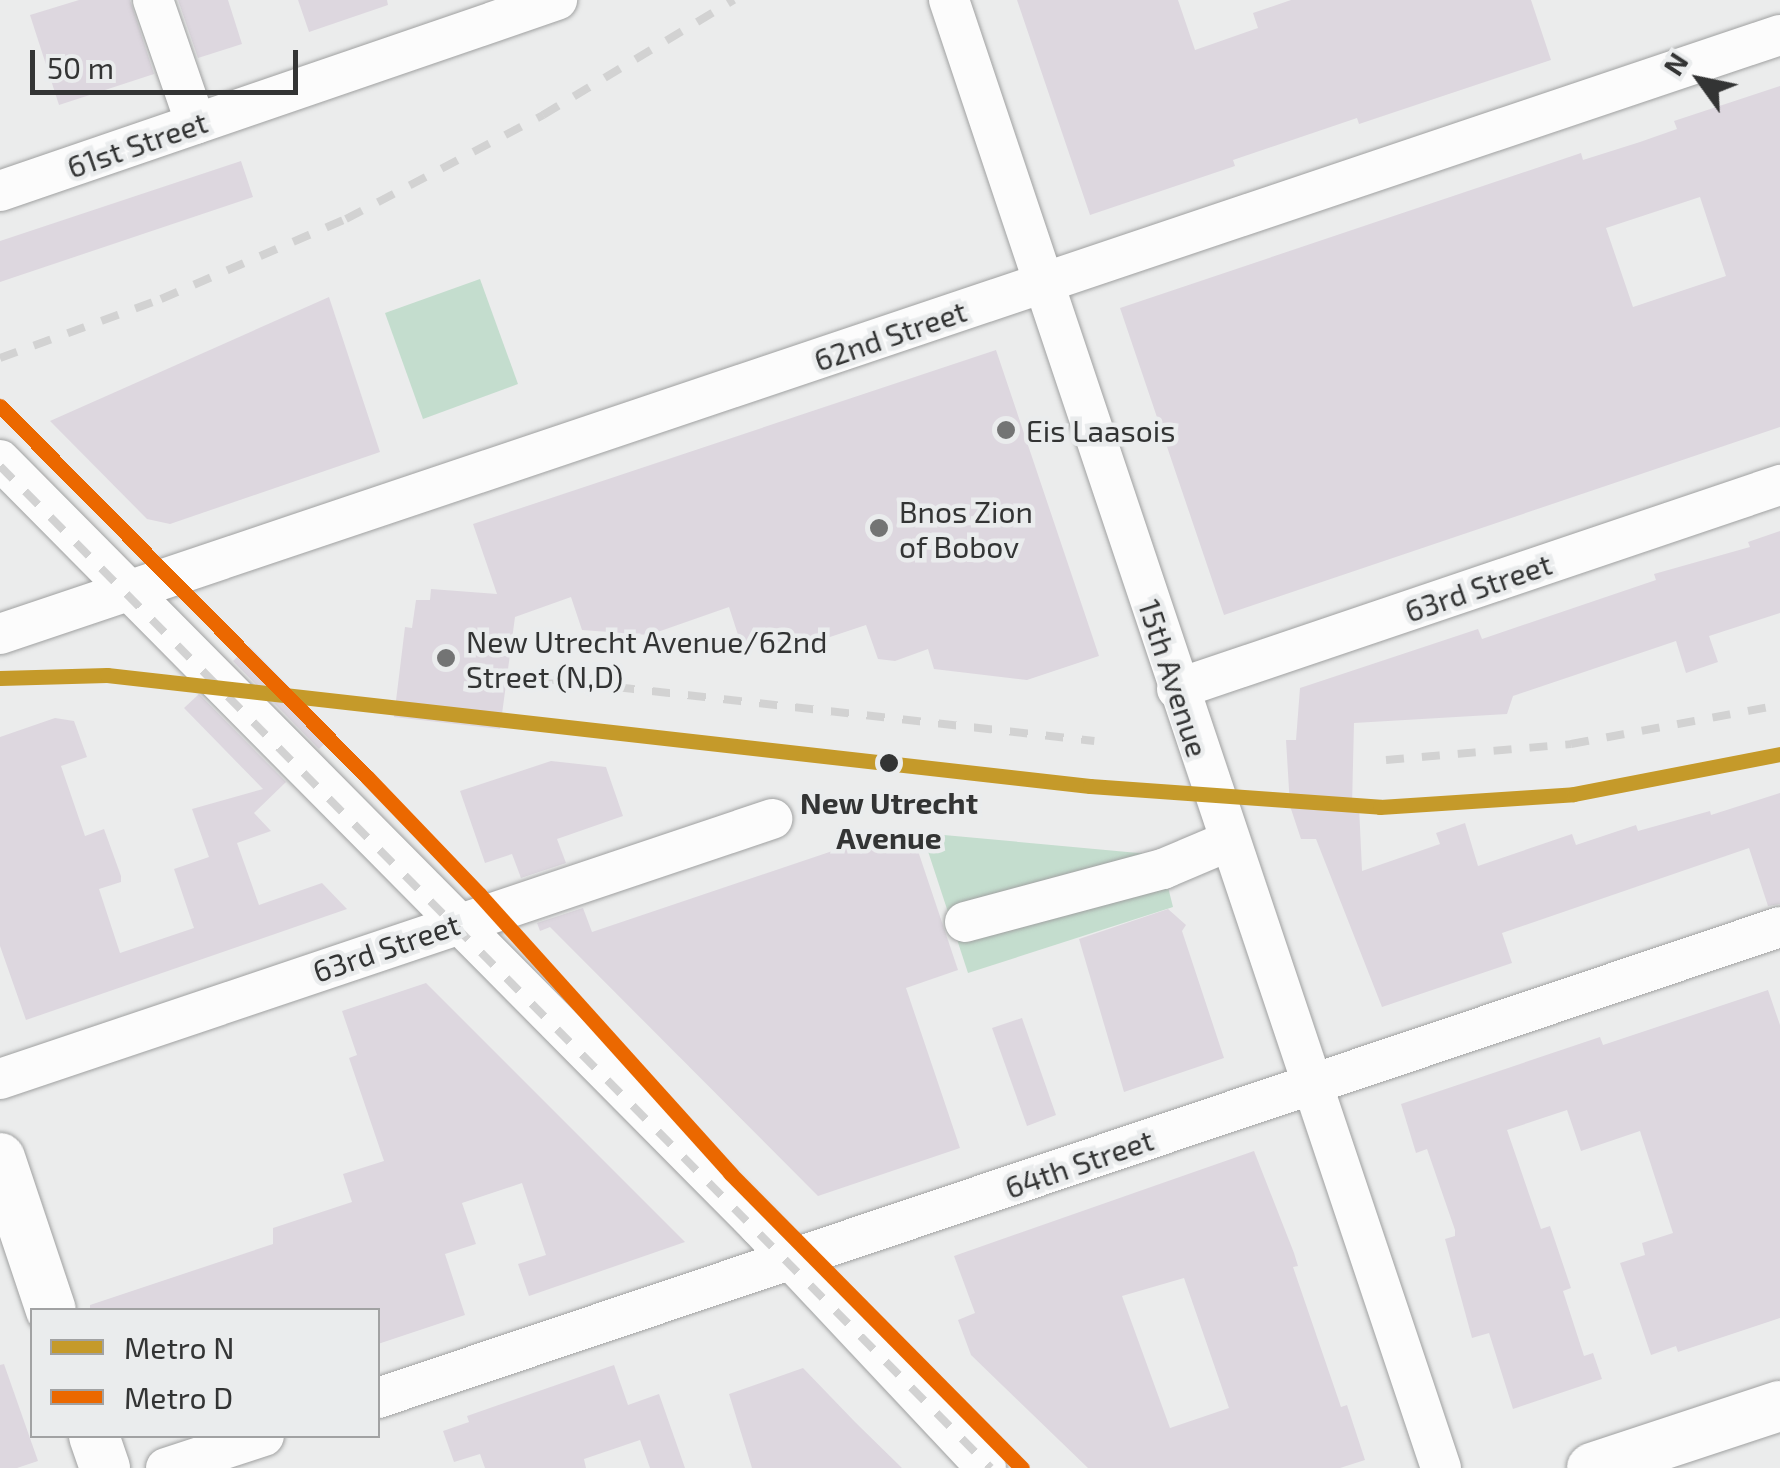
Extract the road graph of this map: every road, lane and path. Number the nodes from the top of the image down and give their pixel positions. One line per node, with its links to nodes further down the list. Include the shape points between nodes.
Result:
1 (153, 0): 5 (street)
2 (557, 0): 5 (street, 61st Street)
3 (949, 0): 7 (street, 15th Avenue)
4 (1780, 35): 7 (street, 62nd Street)
5 (196, 124): 6 (street, 61st Street)
6 (0, 192)
7 (1043, 284): 10 (street, 62nd Street); 12 (street, 15th Avenue)
8 (0, 460): 10 (street)
9 (1780, 485): 12 (street, 63rd Street)
10 (128, 590): 11 (street, 62nd Street); 15 (street)
11 (0, 634)
12 (1177, 689): 14 (street, 15th Avenue)
13 (772, 819): 15 (street, 63rd Street)
14 (1229, 841): 16 (street, via 1163,869); 19 (street, 15th Avenue)
15 (458, 921): 18 (street, 63rd Street); 21 (street)
16 (965, 922)
17 (1780, 926): 19 (street, 64th Street)
18 (0, 1079)
19 (1312, 1085): 21 (street, 64th Street); 30 (street, 15th Avenue)
20 (0, 1158): 22 (main road)
21 (791, 1260): 23 (street, 64th Street); 29 (street)
22 (51, 1308)
23 (380, 1397)
24 (1780, 1406): 31 (main road)
25 (95, 1438): 27 (main road)
26 (258, 1438): 28 (street)
27 (105, 1468)
28 (166, 1468)
29 (986, 1468)
30 (1441, 1468)
31 (1592, 1468)

